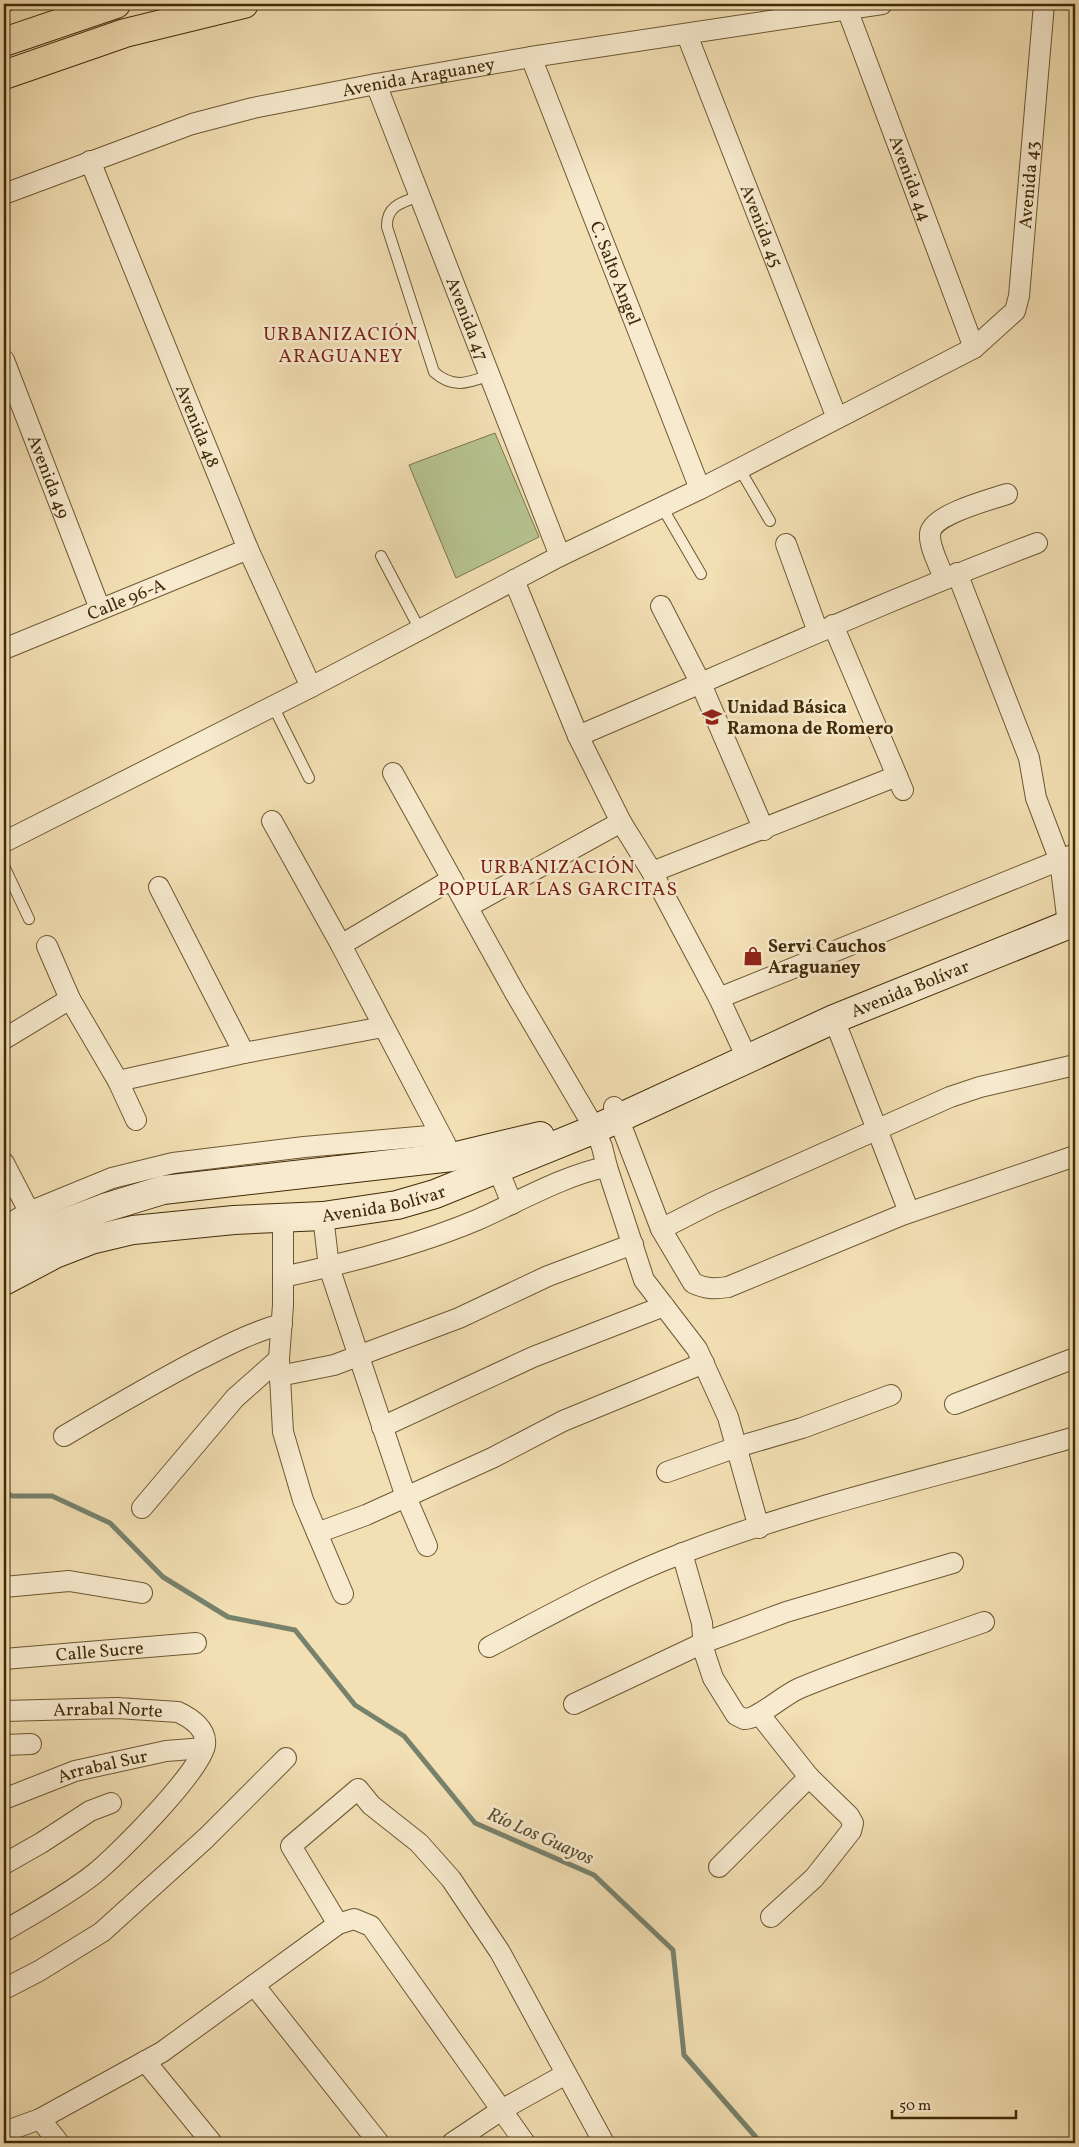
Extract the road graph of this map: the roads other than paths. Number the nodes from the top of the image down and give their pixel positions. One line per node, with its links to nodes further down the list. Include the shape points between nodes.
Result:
1 (116, 4): 7 (highway)
2 (244, 4): 9 (highway, via 125,32)
3 (882, 4): 5 (street)
4 (1044, 4): 14 (street, Avenida 43, via 1019,296 1015,311)
5 (847, 9): 6 (street, Avenida Araguaney); 14 (street, Avenida 44)
6 (687, 35): 8 (street, Avenida Araguaney); 17 (street, Avenida 45)
7 (4, 42)
8 (531, 57): 10 (street, Avenida Araguaney); 19 (street, C. Salto Angel)
9 (4, 75)
10 (376, 84): 11 (street, Avenida Araguaney, via 253,108 192,124); 13 (street, Avenida 47)
11 (90, 161): 12 (street, Avenida Araguaney); 25 (street, Avenida 48)
12 (4, 194)
13 (420, 196): 16 (street, Avenida 47); 16 (lane, via 391,209 386,227 434,372 452,384 463,384)
14 (974, 348): 17 (street, Avenida 43)
15 (4, 360): 31 (street, Avenida 49)
16 (490, 375): 27 (street, Avenida 47)
17 (837, 418): 18 (street, Avenida 43)
18 (739, 468): 19 (street, Avenida 43); 22 (lane)
19 (700, 489): 21 (street, Avenida 43)
20 (1007, 494): 29 (street, via 947,516 933,525 931,542)
21 (662, 507): 27 (street, Avenida 43); 28 (lane)
22 (770, 521)
23 (1037, 543): 29 (street)
24 (786, 544): 33 (street)
25 (248, 550): 31 (street, Calle 96-A); 37 (street, Avenida 48)
26 (381, 556): 34 (lane)
27 (560, 556): 30 (street, Avenida 43)
28 (701, 574)
29 (951, 576): 33 (street); 46 (street, via 1021,733 1036,798)
30 (514, 580): 34 (street, Avenida 43); 39 (street)
31 (97, 601): 35 (street, Calle 96-A)
32 (661, 606): 36 (street)
33 (826, 628): 36 (street); 44 (street, via 900,783)
34 (420, 630): 37 (street, Avenida 43)
35 (4, 649)
36 (701, 684): 39 (street); 44 (street)
37 (311, 687): 38 (street, Avenida 43)
38 (272, 706): 41 (lane); 45 (street, Avenida 43)
39 (578, 736): 43 (street)
40 (394, 772): 49 (street)
41 (309, 778)
42 (272, 821): 54 (street)
43 (621, 822): 48 (street); 51 (street)
44 (764, 830): 48 (street)
45 (4, 842)
46 (1068, 858): 53 (street); 56 (street)
47 (4, 866): 52 (lane)
48 (652, 872): 56 (street)
49 (452, 879): 51 (street); 54 (street)
50 (159, 887): 61 (street)
51 (469, 906): 65 (street)
52 (29, 919)
53 (1072, 923): 58 (main road, Avenida Bolívar)
54 (341, 945): 59 (street)
55 (47, 946): 57 (street)
56 (719, 998): 62 (street)
57 (70, 999): 60 (street); 64 (street)
58 (834, 1019): 62 (main road, Avenida Bolívar); 67 (street)
59 (383, 1027): 61 (street); 68 (street)
60 (4, 1039)
61 (244, 1053): 64 (street)
62 (747, 1058): 65 (main road, Avenida Bolívar)
63 (1075, 1065): 67 (street, via 980,1087)
64 (118, 1081): 66 (street)
65 (603, 1118): 68 (main road, Avenida Bolívar, via 532,1139); 72 (street, via 602,1146); 73 (main road, Avenida Bolívar); 82 (street)
66 (136, 1120)
67 (876, 1130): 77 (street); 82 (street)
68 (446, 1146): 69 (street); 74 (main road, Avenida Bolívar); 75 (street)
69 (304, 1147): 74 (street); 80 (street, via 173,1163 112,1178)
70 (1075, 1156): 77 (street)
71 (4, 1163): 80 (street)
72 (607, 1167): 76 (street, via 586,1172); 83 (street)
73 (498, 1169): 75 (main road, Avenida Bolívar); 76 (street)
74 (310, 1174): 80 (main road, Avenida Bolívar, via 163,1190 104,1208)
75 (469, 1180): 78 (main road, Avenida Bolívar, via 396,1205)
76 (512, 1204): 86 (street, via 475,1220)
77 (909, 1212): 82 (street, via 728,1287 714,1289 693,1283)
78 (323, 1216): 79 (main road, Avenida Bolívar); 86 (street)
79 (283, 1218): 85 (main road, Avenida Bolívar, via 133,1230); 87 (street)
80 (34, 1222): 81 (street); 84 (main road, Avenida Bolívar); 85 (street)
81 (4, 1227)
82 (661, 1229)
83 (633, 1244): 89 (street, via 644,1280); 91 (street, via 548,1276 459,1318)
84 (4, 1252)
85 (55, 1254): 88 (main road, Avenida Bolívar)
86 (329, 1267): 87 (street); 91 (street)
87 (283, 1278): 90 (street)
88 (4, 1281)
89 (664, 1306): 93 (street); 97 (street, via 533,1357)
90 (282, 1324): 94 (street); 98 (street, via 259,1330 208,1355)
91 (360, 1356): 94 (street, via 334,1365); 97 (street)
92 (1075, 1358): 96 (street)
93 (704, 1362): 100 (street, via 728,1417); 102 (street, via 541,1431 492,1458)
94 (278, 1368): 103 (street, via 234,1398); 105 (street, via 283,1432 303,1500)
95 (890, 1394): 100 (street, via 802,1428)
96 (955, 1404)
97 (382, 1426): 102 (street)
98 (64, 1436)
99 (1075, 1436): 104 (street, via 871,1492)
100 (736, 1447): 101 (street); 104 (street)
101 (667, 1472)
102 (406, 1497): 105 (street); 106 (street)
103 (142, 1508)
104 (759, 1528): 107 (street)
105 (317, 1534): 111 (street)
106 (427, 1546)
107 (682, 1553): 114 (street, via 702,1623); 115 (street, via 595,1592)
108 (954, 1563): 114 (street, via 786,1612)
109 (4, 1587): 110 (street, via 69,1581)
110 (142, 1593)
111 (343, 1594)
112 (984, 1622): 119 (street, via 798,1689 775,1701)
113 (196, 1642): 116 (street, Calle Sucre)
114 (703, 1643): 117 (street); 119 (street, via 713,1678 736,1715 749,1719)
115 (488, 1647)
116 (4, 1659)
117 (574, 1704)
118 (4, 1711): 120 (street, Arrabal Norte, via 117,1708 170,1711 186,1716)
119 (760, 1715): 124 (street)
120 (204, 1740): 125 (street, Arrabal Sur, via 75,1771); 131 (street, via 189,1773 124,1847 93,1874 41,1910)
121 (31, 1744): 122 (street)
122 (4, 1746)
123 (286, 1758): 133 (street, via 212,1832 102,1932 39,1971)
124 (809, 1777): 128 (street); 129 (street, via 849,1816 853,1823 851,1831 814,1878)
125 (4, 1799)
126 (111, 1803): 127 (street, via 90,1811)
127 (4, 1864)
128 (719, 1867)
129 (770, 1917)
130 (338, 1924): 132 (street); 135 (street, via 291,1846 358,1789 371,1805 419,1843 451,1879 500,1952); 136 (street, via 354,1919 371,1926)
131 (4, 1930)
132 (254, 1985): 134 (street, via 162,2052); 141 (street)
133 (4, 1988)
134 (145, 2060): 137 (street); 140 (street)
135 (566, 2074): 136 (street); 144 (street)
136 (503, 2110): 142 (street); 143 (street)
137 (40, 2119): 138 (street); 139 (street)
138 (4, 2132)
139 (58, 2143)
140 (212, 2143)
141 (379, 2143)
142 (452, 2143)
143 (525, 2143)
144 (604, 2143)

